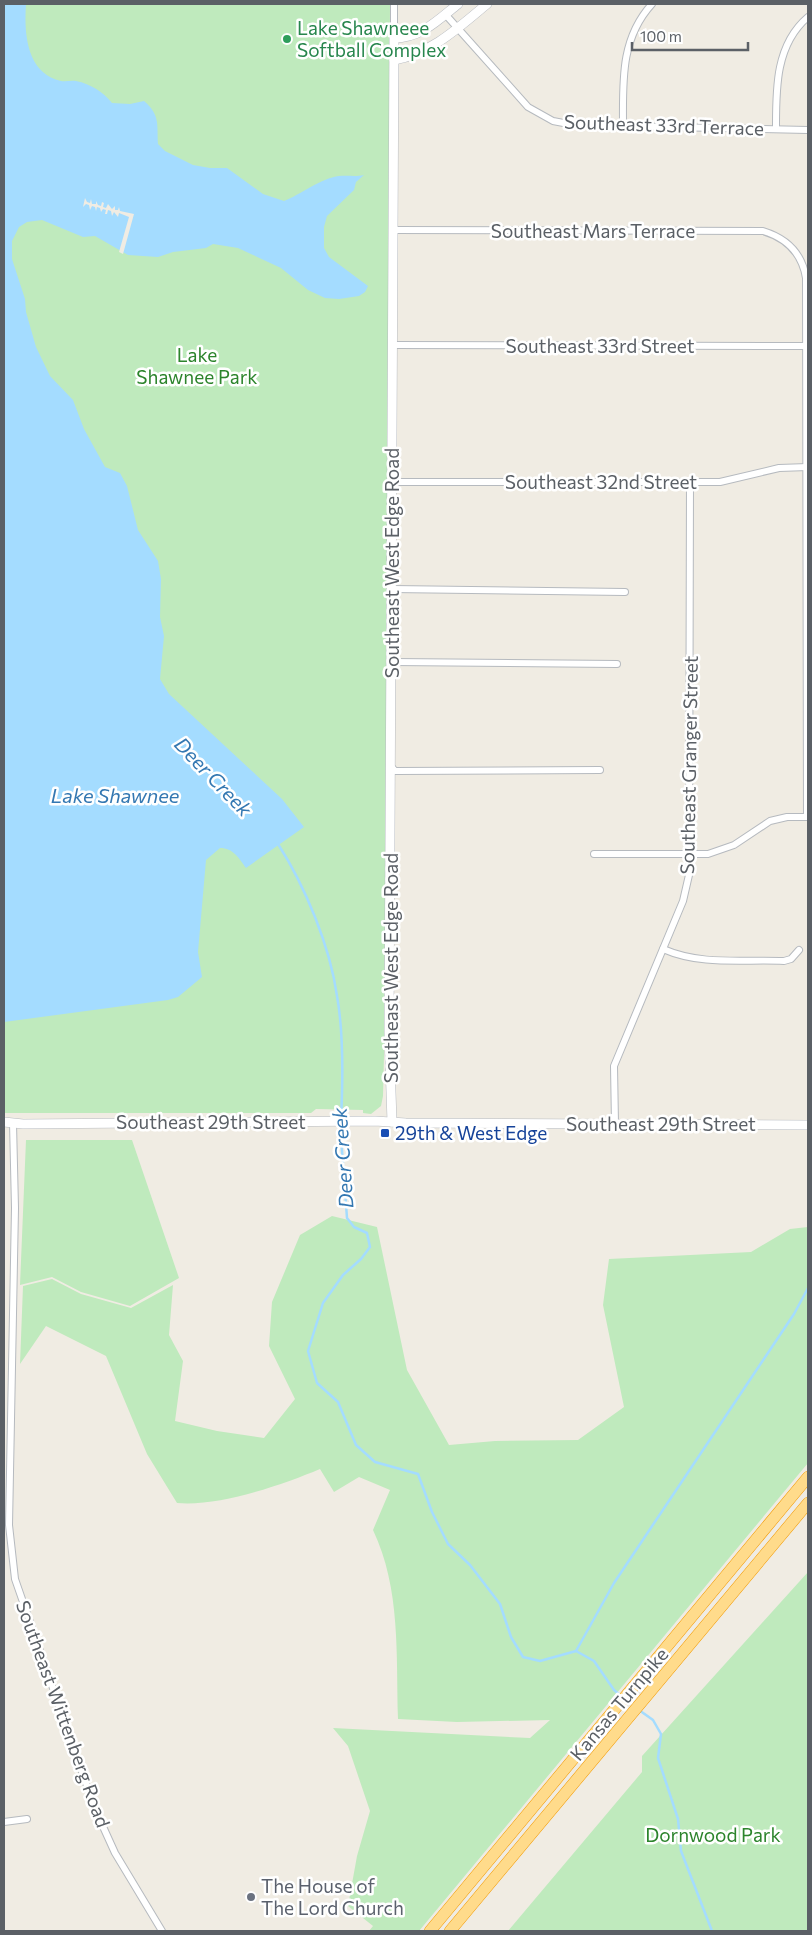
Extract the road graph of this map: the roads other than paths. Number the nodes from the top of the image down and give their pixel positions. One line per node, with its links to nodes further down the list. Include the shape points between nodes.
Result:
1 (394, 4): 8 (street, Southeast West Edge Road)
2 (458, 4): 5 (street)
3 (487, 4): 7 (street)
4 (652, 4): 10 (street, via 634,30 626,54)
5 (445, 14): 7 (street, Southeast 33rd Terrace); 8 (street, via 420,34)
6 (808, 17): 11 (street, via 790,41 780,64 776,88)
7 (459, 28): 9 (street, via 425,50); 10 (street, Southeast 33rd Terrace, via 519,100 537,113 574,126)
8 (394, 38): 9 (street, Southeast West Edge Road)
9 (394, 60): 13 (street, Southeast West Edge Road)
10 (623, 126): 11 (street, Southeast 33rd Terrace)
11 (776, 129): 12 (street, Southeast 33rd Terrace)
12 (808, 130)
13 (393, 230): 14 (street, Southeast West Edge Road); 15 (street, Southeast Mars Terrace, via 763,231 788,243 798,255 805,272)
14 (393, 345): 15 (street, Southeast 33rd Street); 17 (street, Southeast West Edge Road)
15 (807, 346): 16 (street)
16 (807, 467): 18 (street, Southeast 32nd Street, via 772,469 728,481); 25 (street)
17 (393, 482): 18 (street, Southeast 32nd Street); 19 (street, Southeast West Edge Road)
18 (690, 482): 27 (street, Southeast Granger Street)
19 (392, 590): 20 (street); 21 (street, Southeast West Edge Road)
20 (625, 592)
21 (392, 662): 22 (street); 23 (street, Southeast West Edge Road)
22 (618, 664)
23 (390, 765): 24 (street, via 395,771); 30 (street, Southeast West Edge Road)
24 (600, 770)
25 (808, 816): 27 (street, via 770,821 722,850)
26 (594, 854): 27 (street)
27 (690, 854): 28 (street, Southeast Granger Street, via 683,901)
28 (663, 949): 29 (street, via 708,961 784,961); 32 (street, Southeast Granger Street, via 614,1066)
29 (800, 950)
30 (392, 1122): 31 (street, Southeast 29th Street); 32 (street, Southeast 29th Street)
31 (8, 1123): 38 (street, Southeast Wittenberg Road, via 15,1208 9,1515 12,1563 22,1601 95,1808 115,1853)
32 (614, 1124): 33 (street, Southeast 29th Street)
33 (808, 1124)
34 (808, 1477): 39 (highway, Kansas Turnpike)
35 (808, 1503): 40 (highway, Kansas Turnpike)
36 (26, 1819): 37 (street)
37 (4, 1822)
38 (162, 1931)
39 (430, 1931)
40 (450, 1931)

